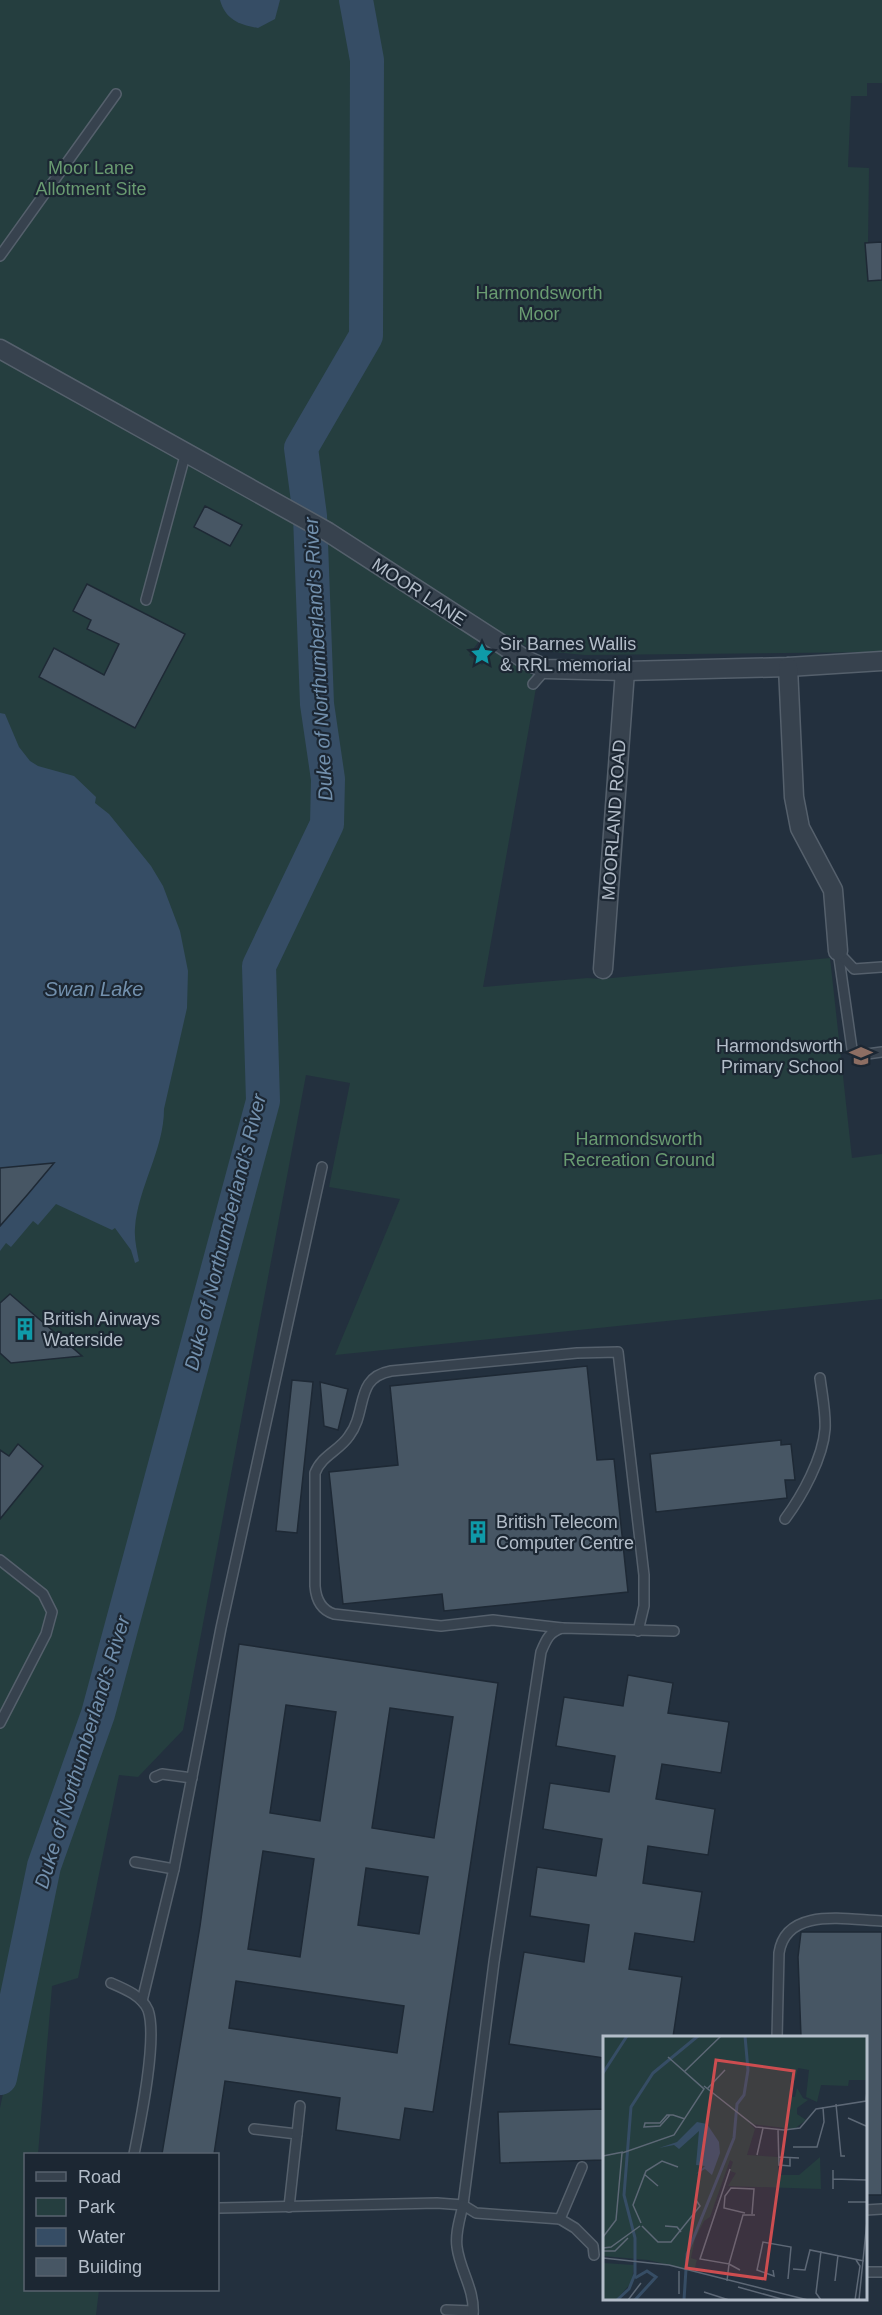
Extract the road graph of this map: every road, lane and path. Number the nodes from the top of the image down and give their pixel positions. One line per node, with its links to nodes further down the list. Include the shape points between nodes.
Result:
1 (116, 94): 2 (lane)
2 (0, 255)
3 (0, 349): 4 (street, MOOR LANE)
4 (186, 452): 5 (lane); 8 (street, MOOR LANE, via 328,532 517,655)
5 (146, 600)
6 (882, 660): 7 (street, MOOR LANE)
7 (788, 667): 9 (street, MOOR LANE); 11 (street, via 794,797 800,828 833,890)
8 (546, 669): 9 (street, MOOR LANE); 10 (lane)
9 (626, 671): 13 (street, MOORLAND ROAD)
10 (533, 684)
11 (838, 951): 12 (lane, via 854,969); 14 (lane, via 852,1049 860,1055)
12 (882, 968)
13 (603, 969)
14 (882, 1052)
15 (322, 1167): 24 (lane)
16 (820, 1378): 17 (lane, via 825,1430 813,1470)
17 (785, 1519)
18 (0, 1560): 22 (lane, via 43,1594 52,1612 46,1634)
19 (562, 1628): 21 (lane); 21 (lane, via 493,1620 441,1626 334,1614 320,1605 315,1586 315,1473 323,1458 351,1435 372,1378 392,1371 618,1352 644,1575 644,1606); 36 (lane, via 547,1637 541,1653 494,1962)
20 (674, 1630): 21 (lane)
21 (638, 1631)
22 (0, 1723)
23 (155, 1777): 24 (lane, via 162,1774)
24 (192, 1778): 26 (lane)
25 (135, 1862): 26 (lane)
26 (174, 1869): 29 (lane)
27 (882, 1921): 30 (lane, via 812,1920 789,1929 778,1953)
28 (111, 1983): 29 (lane)
29 (142, 2001): 34 (lane, via 148,2011 150,2039)
30 (777, 2036)
31 (300, 2106): 33 (lane)
32 (255, 2129): 33 (lane)
33 (297, 2134): 37 (lane)
34 (134, 2153)
35 (582, 2167): 41 (lane)
36 (463, 2205): 37 (lane); 41 (lane, via 476,2213); 46 (lane, via 457,2249 470,2281)
37 (289, 2207): 38 (lane)
38 (219, 2208)
39 (882, 2209): 40 (lane)
40 (867, 2210)
41 (560, 2219): 42 (lane, via 593,2246)
42 (594, 2255)
43 (867, 2271): 44 (lane)
44 (882, 2272)
45 (446, 2310): 46 (lane)
46 (473, 2313)

